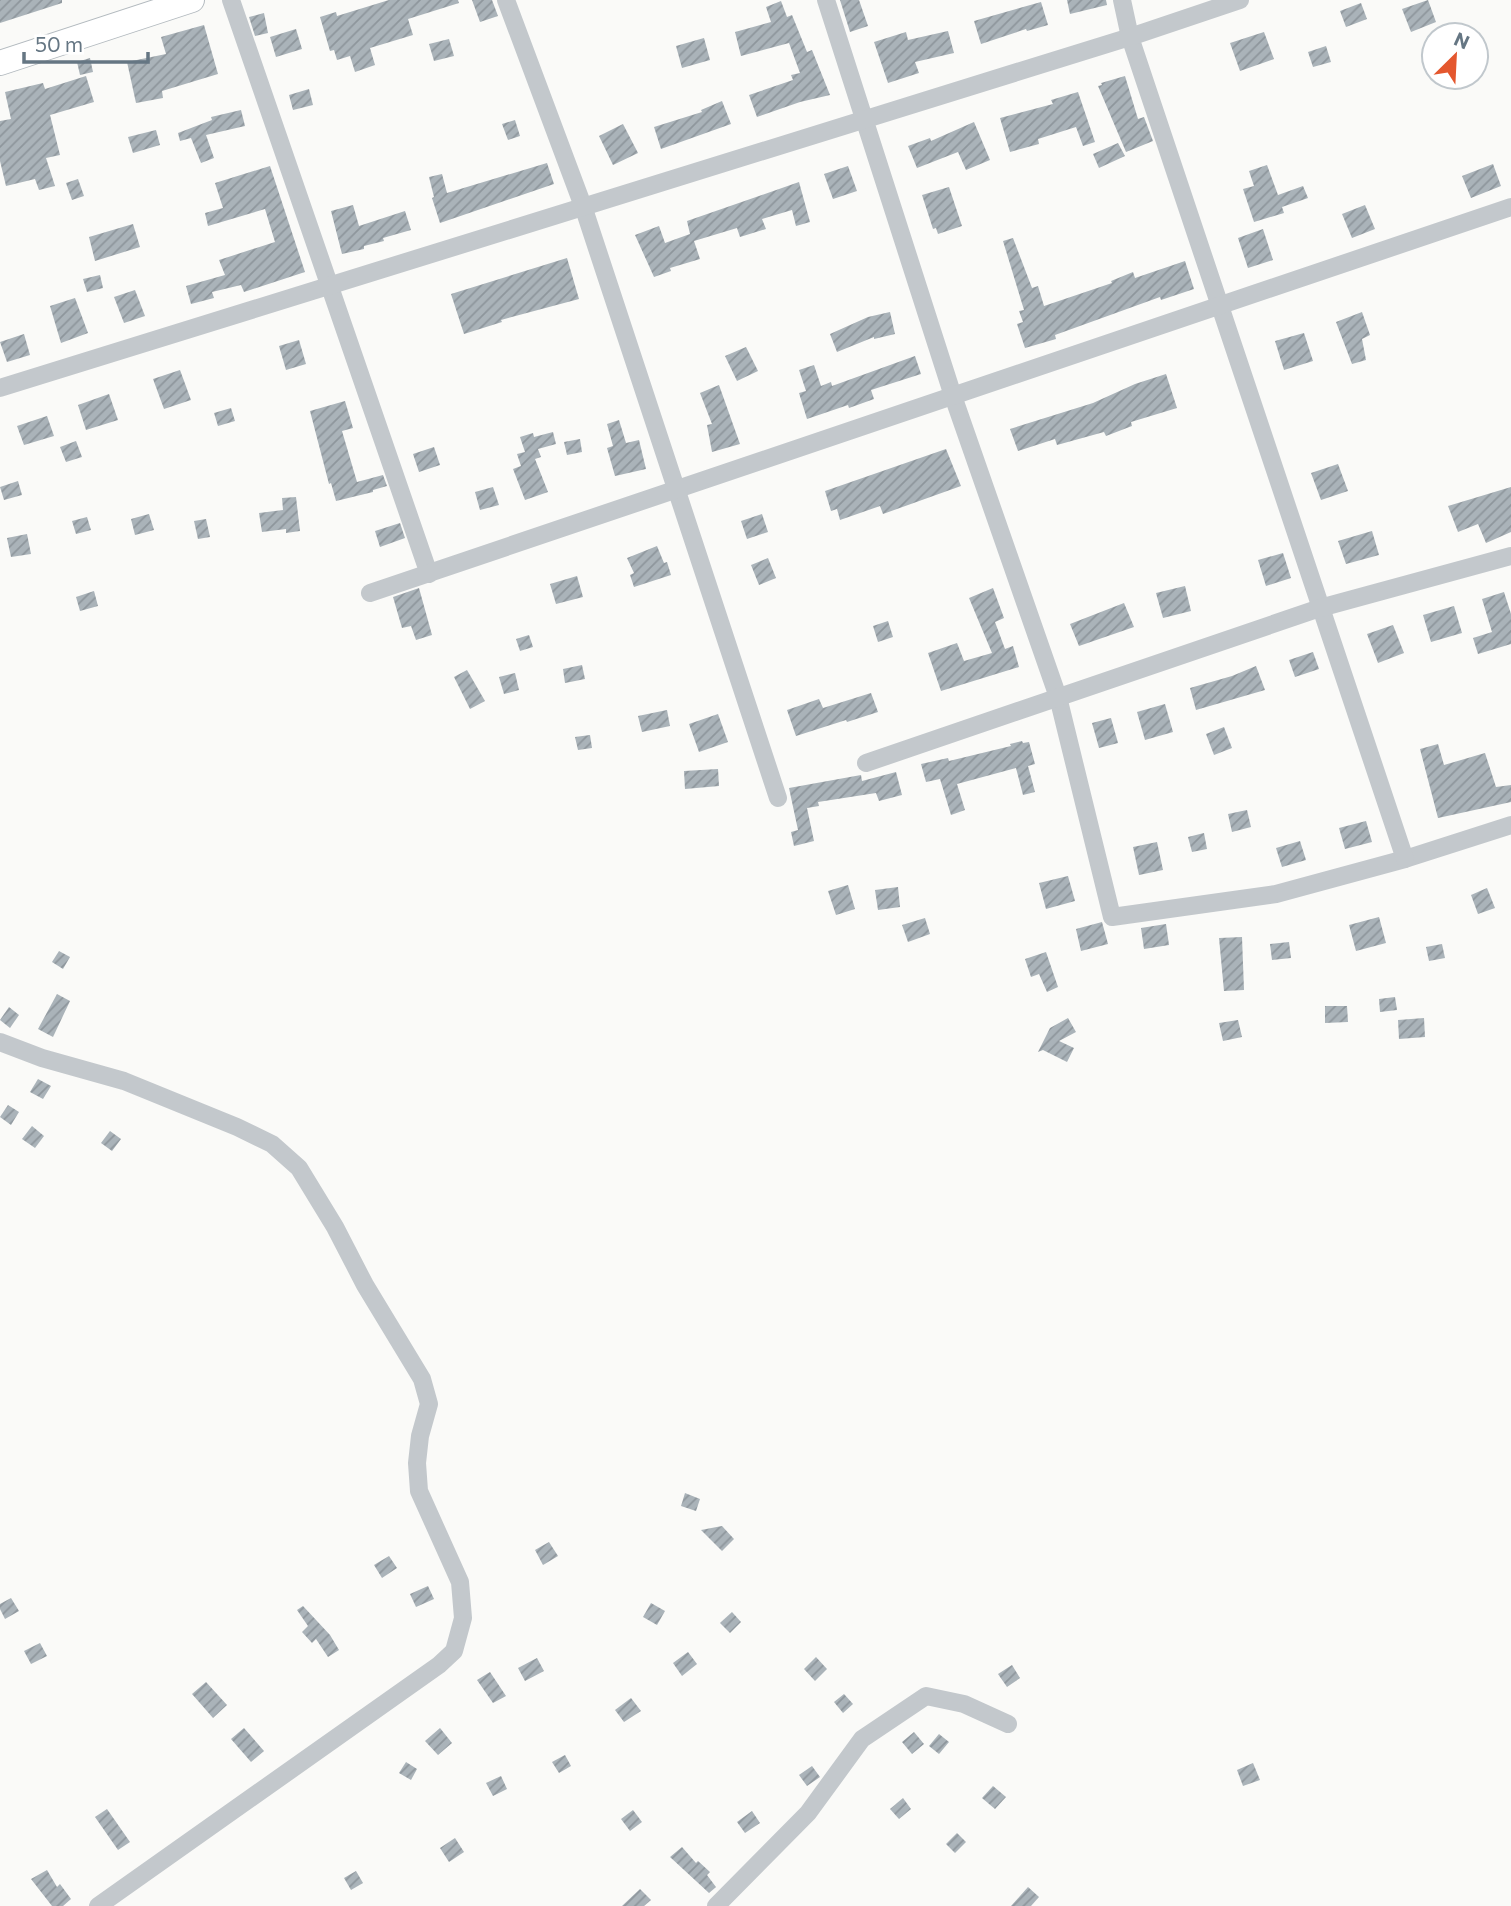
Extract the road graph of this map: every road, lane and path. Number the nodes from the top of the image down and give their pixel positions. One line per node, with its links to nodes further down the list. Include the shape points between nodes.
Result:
1 (192, 0): 8 (main road)
2 (231, 0): 12 (street)
3 (506, 0): 10 (street)
4 (826, 0): 9 (street)
5 (1122, 0): 7 (street)
6 (1240, 0): 7 (street)
7 (1130, 37): 9 (street); 13 (street)
8 (0, 63)
9 (863, 120): 10 (street); 15 (street)
10 (583, 206): 12 (street); 16 (street)
11 (1511, 207): 13 (street)
12 (330, 286): 14 (street); 18 (street)
13 (1221, 305): 15 (street); 20 (street)
14 (0, 388)
15 (953, 396): 16 (street); 21 (street)
16 (677, 489): 18 (street); 23 (street)
17 (1511, 556): 20 (street)
18 (429, 574): 19 (street)
19 (370, 593)
20 (1320, 608): 21 (street); 25 (street)
21 (1058, 697): 22 (street); 25 (street, via 1112,917 1276,894)
22 (866, 763)
23 (778, 798)
24 (1511, 825): 25 (street)
25 (1405, 859)
26 (0, 1042): 28 (street, via 124,1081 237,1127 272,1144 299,1168 422,1379 429,1404 420,1436 419,1491 460,1582 463,1619 454,1651 439,1665)
27 (1008, 1724): 29 (street, via 964,1703 926,1696 862,1739 808,1813)
28 (98, 1906)
29 (716, 1906)

